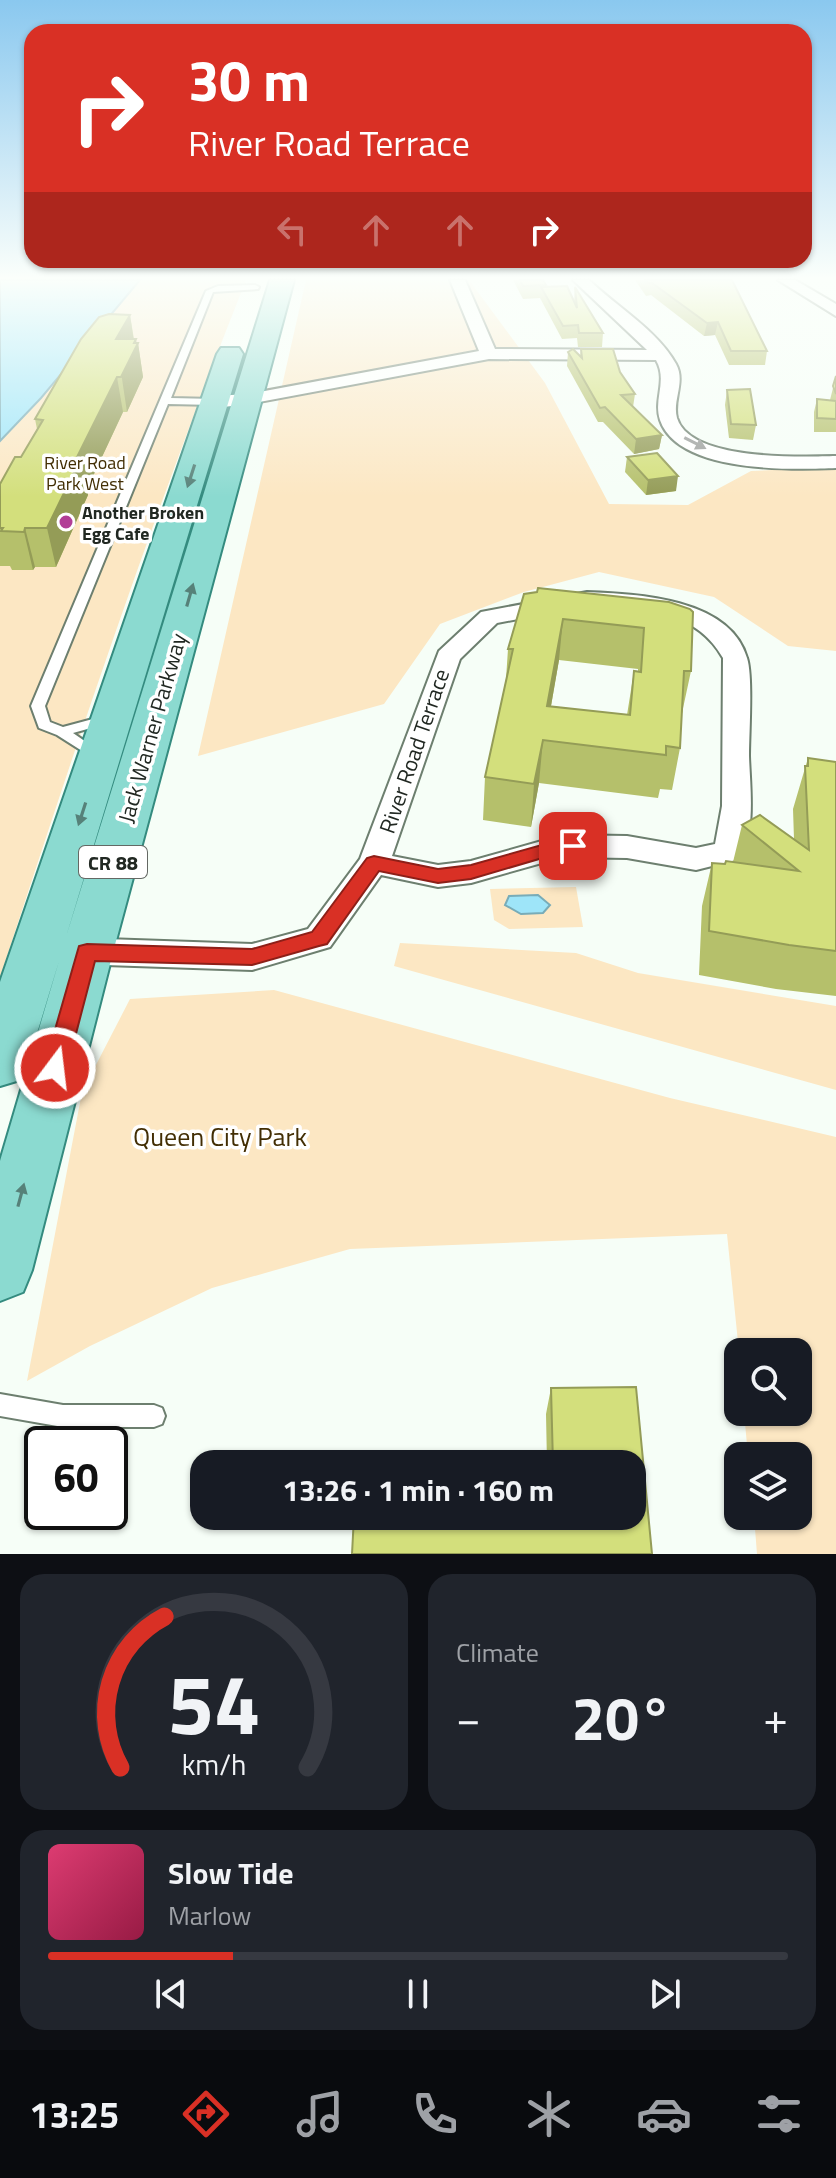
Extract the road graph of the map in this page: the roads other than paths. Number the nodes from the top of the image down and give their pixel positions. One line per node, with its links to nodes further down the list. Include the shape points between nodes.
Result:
1 (185, 353): 8 (lane)
2 (235, 353): 7 (main road, Jack Warner Parkway)
3 (251, 353): 7 (main road, Jack Warner Parkway / CR 88)
4 (659, 353): 6 (street)
5 (489, 354): 6 (street); 7 (street)
6 (662, 355): 9 (street, one-way to 9, via 673,376 669,425 679,435 746,460)
7 (231, 400): 8 (lane); 11 (main road, Jack Warner Parkway, one-way to 11); 13 (main road, Jack Warner Parkway / CR 88, one-way to 7)
8 (165, 401): 10 (lane, via 38,706 44,725)
9 (836, 462)
10 (62, 732): 11 (lane); 11 (lane)
11 (107, 737): 13 (main road, Jack Warner Parkway, one-way to 13)
12 (374, 863): 12 (street, River Road Terrace, via 448,656 489,617 587,599 640,601 692,614 728,641 735,658 736,806 729,851 696,859 627,847 563,846 438,876); 13 (street, River Road Terrace, via 319,938 252,957)
13 (44, 959): 14 (main road, Jack Warner Parkway); 15 (main road, Jack Warner Parkway / CR 88, one-way to 13)
14 (0, 1063)
15 (0, 1270)
16 (0, 1405): 17 (lane, via 63,1416)
17 (154, 1416)

